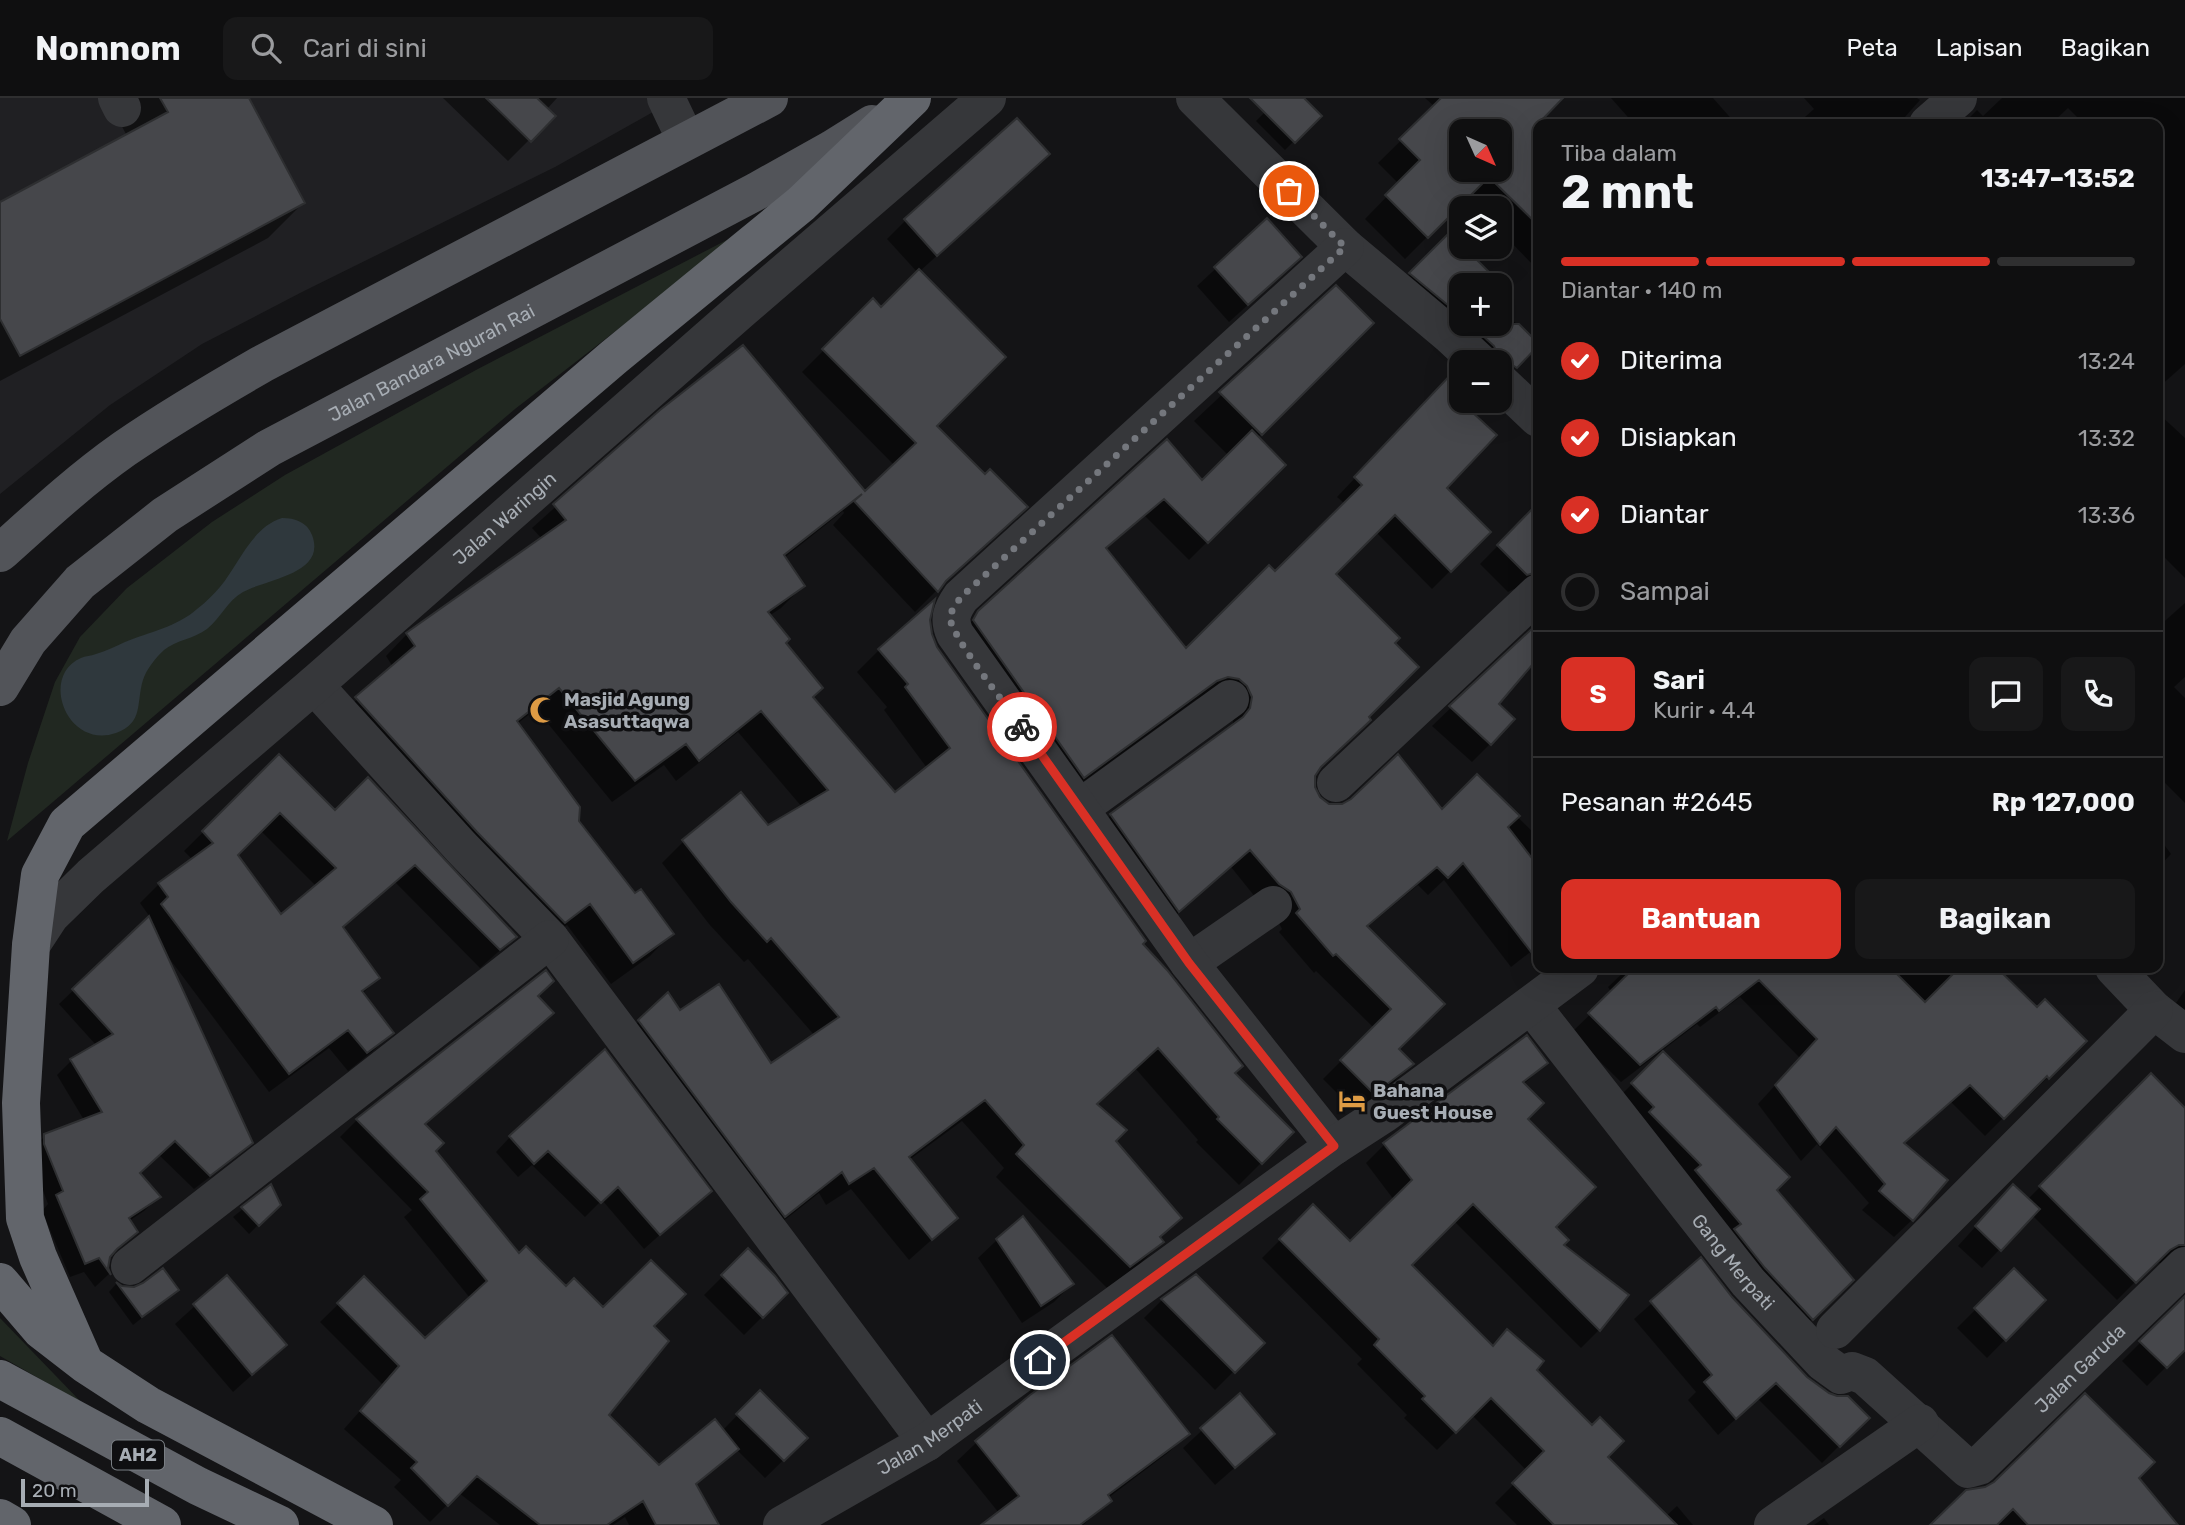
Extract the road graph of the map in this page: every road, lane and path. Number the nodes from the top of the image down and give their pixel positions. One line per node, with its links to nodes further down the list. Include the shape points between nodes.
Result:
1 (666, 98): 8 (street)
2 (769, 98): 8 (main road)
3 (912, 98): 9 (highway); 18 (main road, Jalan Bandara Ngurah Rai, via 757,191 270,448 177,508 80,582 28,641)
4 (987, 98): 10 (street, Jalan Waringin)
5 (1195, 98): 11 (street)
6 (1958, 98): 7 (street)
7 (1934, 119)
8 (686, 141): 15 (main road, via 188,407 74,488)
9 (801, 204): 10 (street); 24 (highway, via 614,357 67,824 40,875)
10 (830, 234): 17 (street, Jalan Waringin)
11 (1345, 247): 12 (street); 21 (street, via 961,597 950,615 955,634)
12 (1466, 350)
13 (1512, 393): 14 (street)
14 (1533, 413)
15 (0, 553)
16 (1533, 598): 20 (street)
17 (314, 685): 23 (street); 24 (street, Jalan Waringin, via 91,876 50,916)
18 (0, 687)
19 (1230, 699): 21 (street)
20 (1336, 783)
21 (1080, 808): 25 (street)
22 (1273, 905): 25 (street)
23 (550, 939): 32 (street); 40 (street)
24 (31, 945): 36 (highway, via 20,1103 25,1219)
25 (1189, 963): 31 (street)
26 (1573, 973): 28 (street, Jalan Merpati)
27 (2119, 973): 29 (street)
28 (1531, 1005): 31 (street, Jalan Merpati, via 1385,1114); 38 (street, Gang Merpati, via 1748,1282 1822,1362 1841,1375 1852,1371 1865,1376)
29 (2154, 1010): 30 (street); 35 (street)
30 (2185, 1034)
31 (1334, 1146): 40 (street, Jalan Merpati)
32 (130, 1266)
33 (2185, 1266): 41 (street, Jalan Garuda)
34 (0, 1282): 36 (highway, via 41,1329)
35 (1835, 1330)
36 (85, 1364): 46 (highway, via 148,1405)
37 (0, 1379): 45 (highway, AH2)
38 (1920, 1423): 41 (street, Gang Merpati); 48 (street)
39 (0, 1436): 44 (highway, AH2)
40 (927, 1442): 47 (street, Jalan Merpati)
41 (1972, 1469)
42 (0, 1518): 43 (highway)
43 (12, 1525)
44 (162, 1525)
45 (280, 1525)
46 (374, 1525)
47 (782, 1525)
48 (1773, 1525)

